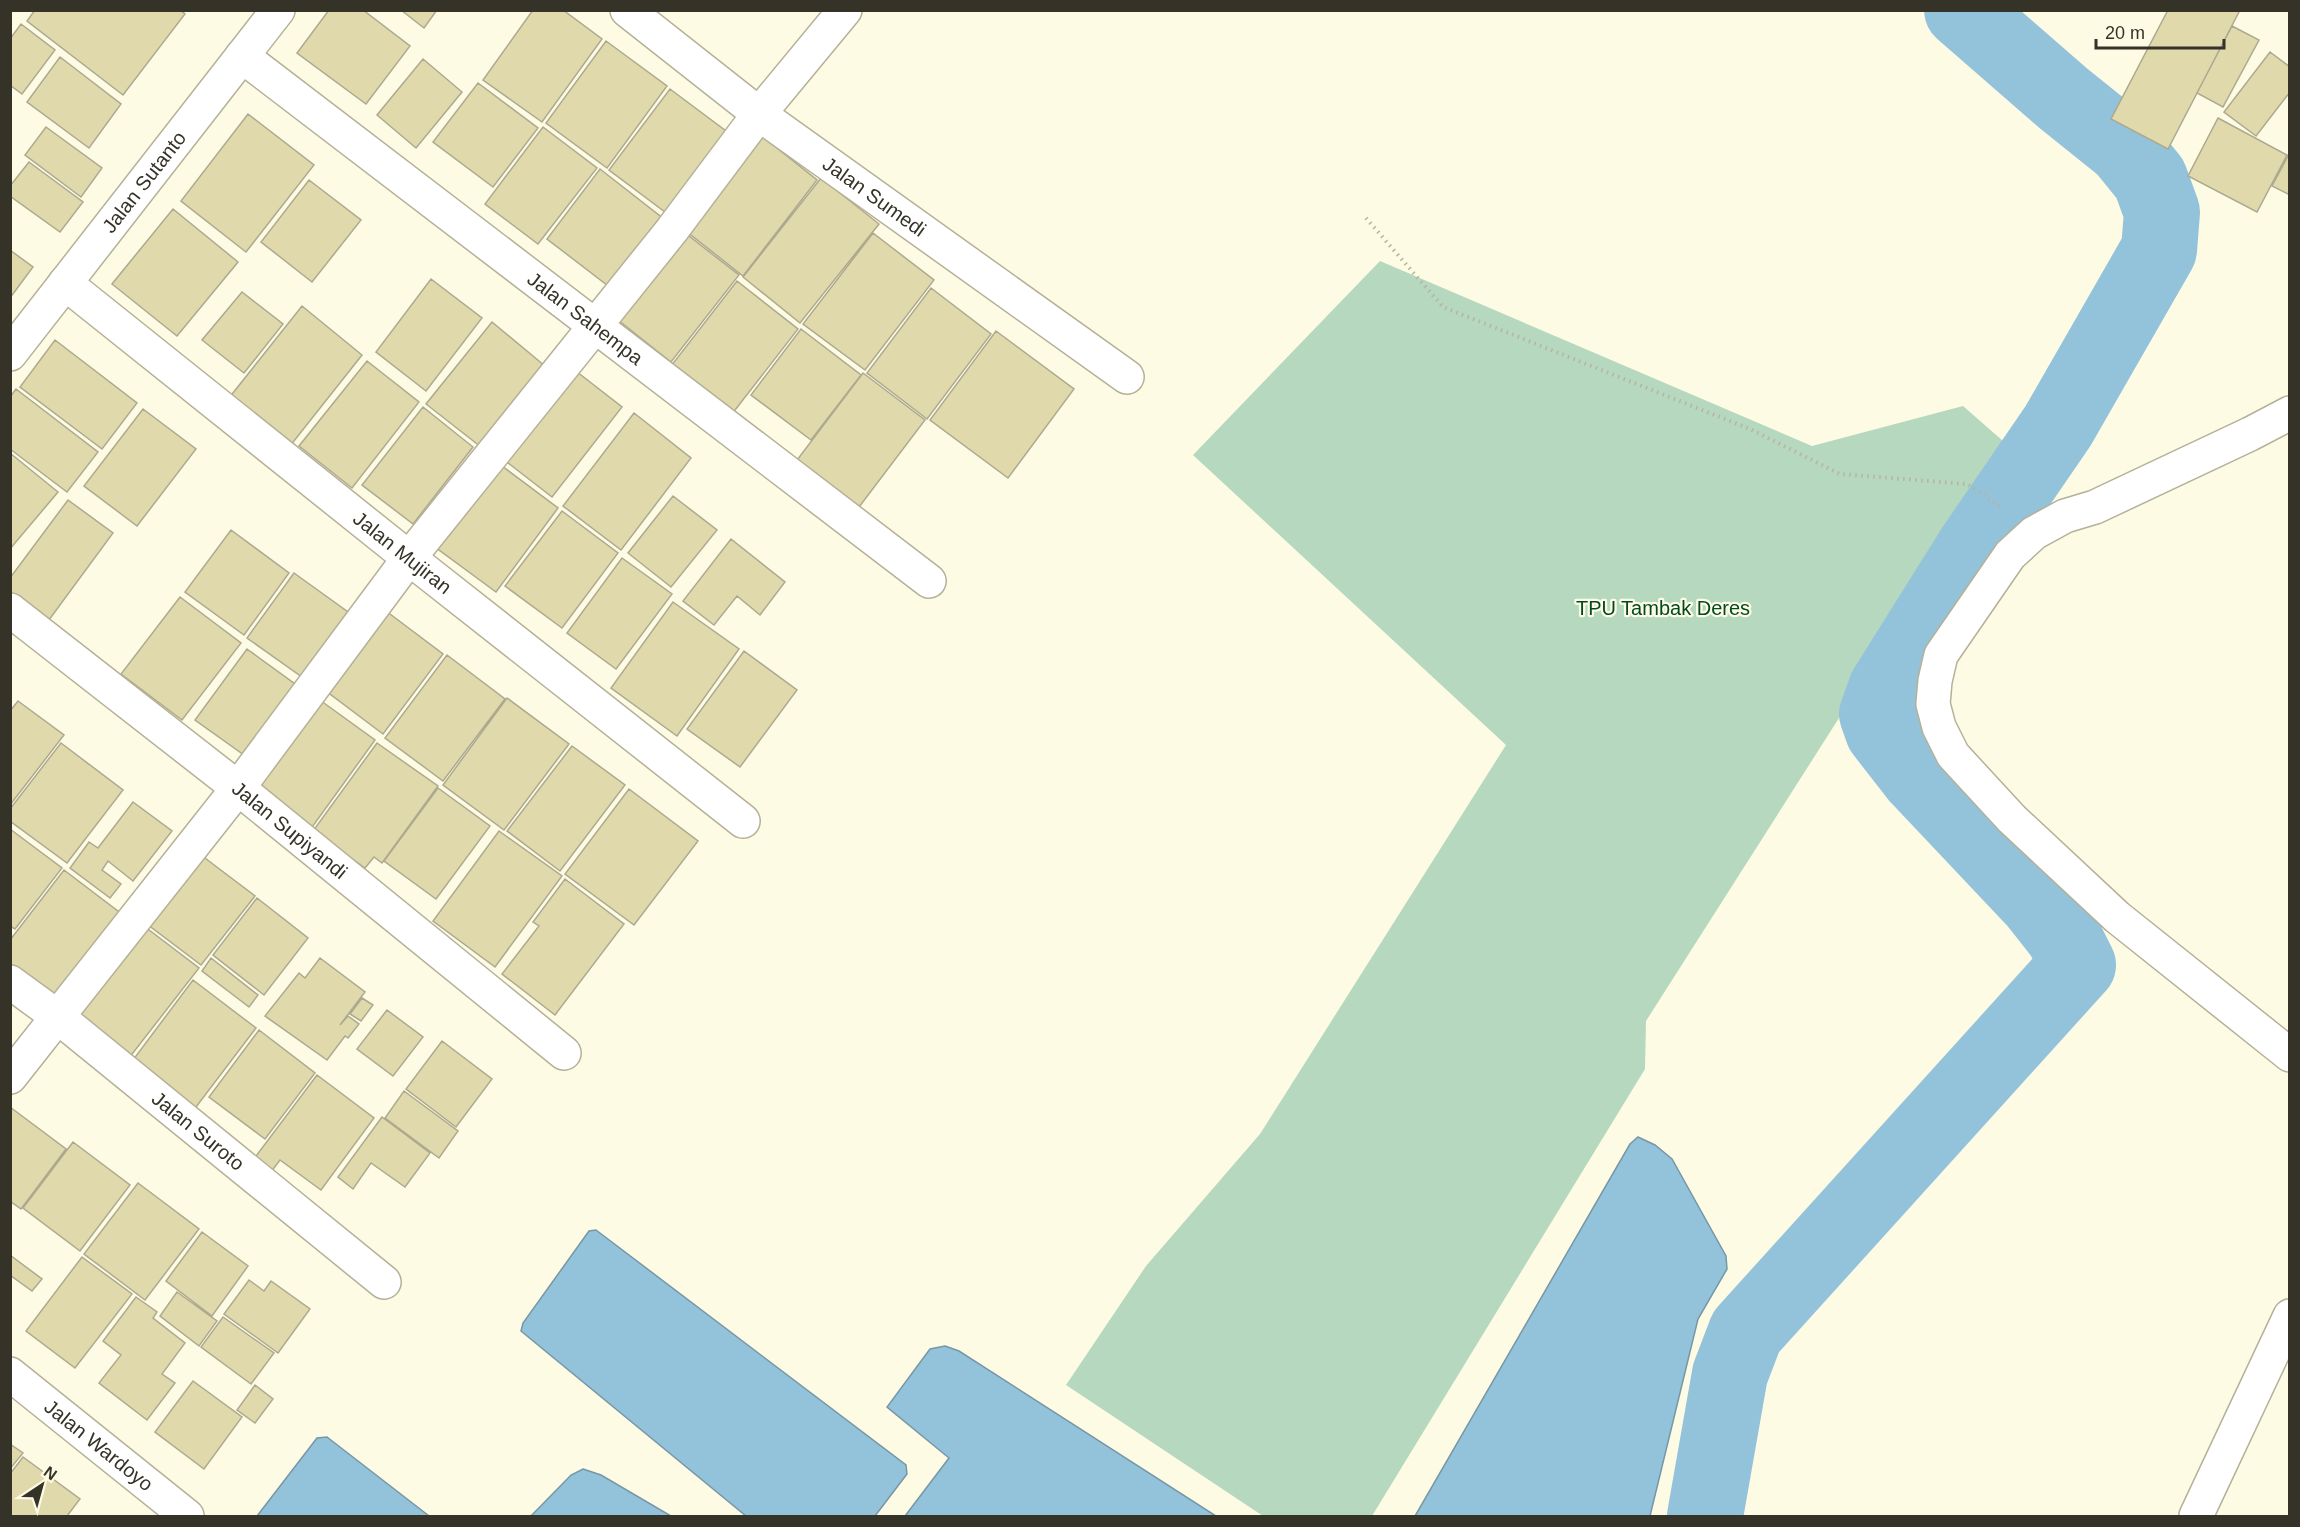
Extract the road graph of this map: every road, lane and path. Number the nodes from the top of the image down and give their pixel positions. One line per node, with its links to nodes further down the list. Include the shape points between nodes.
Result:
1 (278, 10): 4 (street, Jalan Sutanto)
2 (627, 10): 5 (street, Jalan Sumedi)
3 (845, 10): 5 (street)
4 (242, 56): 7 (street, Jalan Sutanto); 8 (street, Jalan Sahempa)
5 (759, 114): 8 (street); 10 (street, Jalan Sumedi)
6 (1366, 218): 12 (path, via 1443,307 1750,429 1840,474 1967,484)
7 (65, 283): 9 (street, Jalan Sutanto); 13 (street, Jalan Mujiran)
8 (594, 327): 13 (street); 14 (street, Jalan Sahempa)
9 (10, 354)
10 (1127, 377)
11 (2289, 413): 21 (street, via 2034,533 2010,555 1941,655 1933,704 1953,755 2012,819 2117,917)
12 (2004, 509)
13 (409, 558): 16 (street); 17 (street, Jalan Mujiran)
14 (929, 581)
15 (10, 610): 16 (street, Jalan Supiyandi)
16 (238, 788): 19 (street); 20 (street, Jalan Supiyandi)
17 (743, 821)
18 (10, 982): 19 (street, Jalan Suroto)
19 (58, 1017): 22 (street); 23 (street, Jalan Suroto)
20 (564, 1053)
21 (2289, 1055)
22 (10, 1077)
23 (384, 1282)
24 (2289, 1316): 27 (street)
25 (10, 1374): 26 (street, Jalan Wardoyo)
26 (187, 1516)
27 (2196, 1516)

